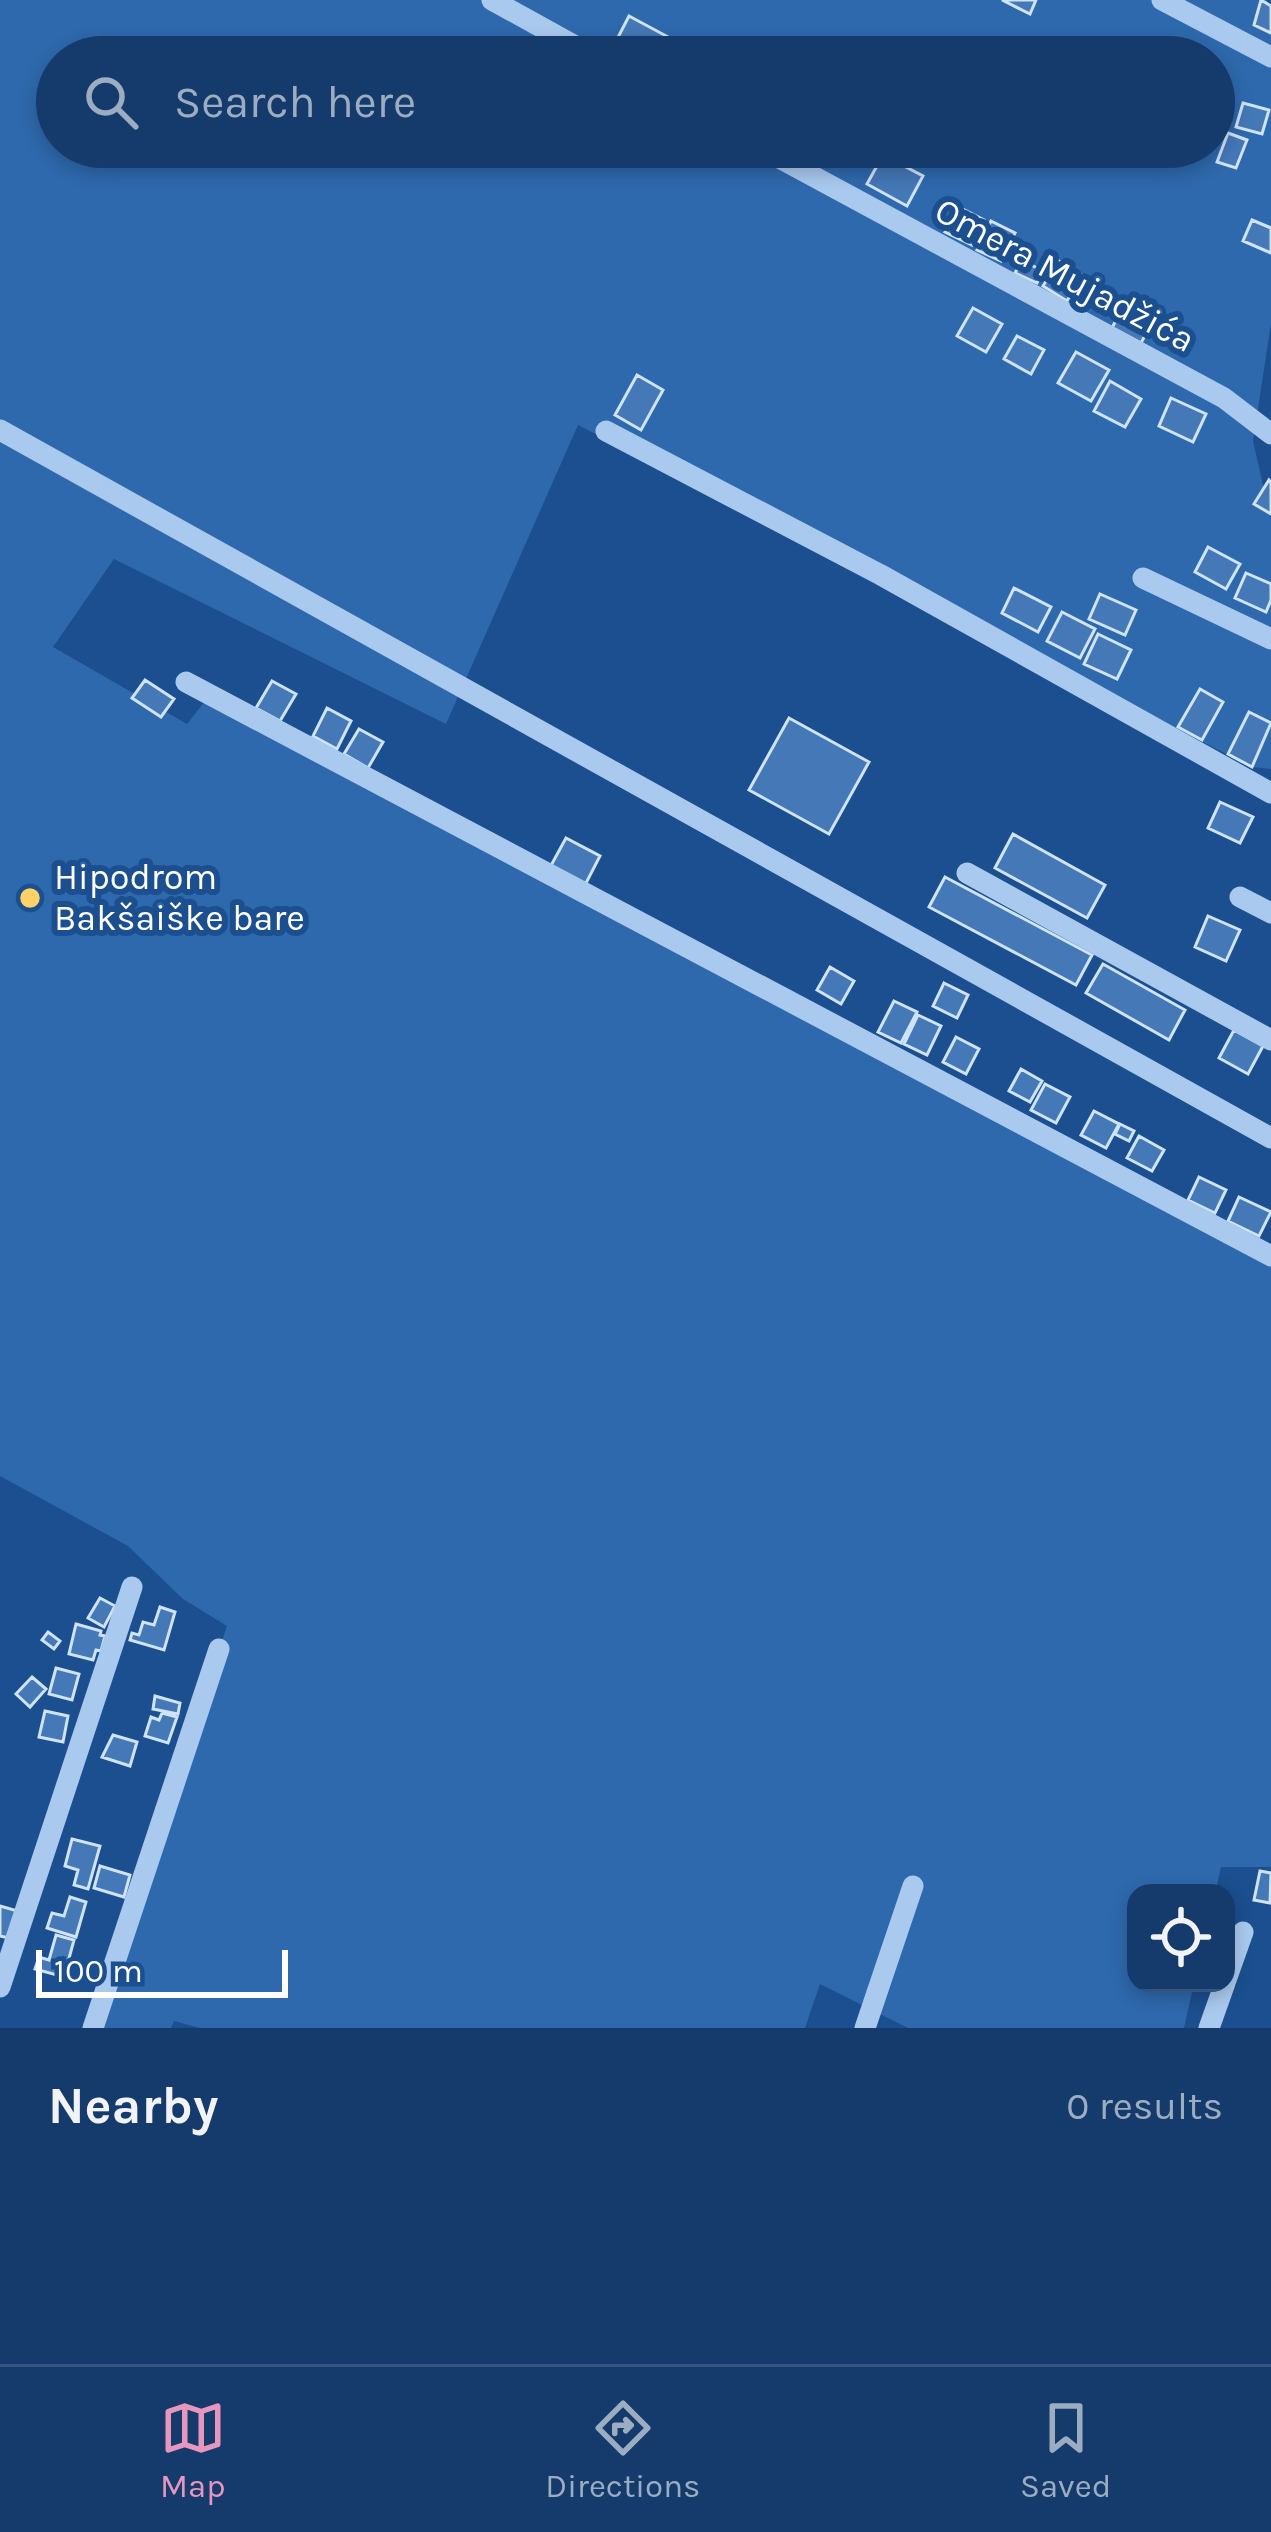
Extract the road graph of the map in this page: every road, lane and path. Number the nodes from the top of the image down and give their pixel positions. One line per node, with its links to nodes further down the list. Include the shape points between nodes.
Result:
1 (492, 0): 3 (street)
2 (1162, 0): 4 (street)
3 (557, 36)
4 (1231, 36)
5 (1235, 38): 6 (street)
6 (1271, 57)
7 (798, 168): 10 (street, Omera Mujadžića, via 1224,398)
8 (0, 430): 19 (street)
9 (606, 431): 14 (street)
10 (1271, 434)
11 (1143, 578): 12 (street)
12 (1271, 639)
13 (186, 682): 20 (street)
14 (1271, 793)
15 (968, 873): 18 (street)
16 (1240, 897): 17 (street)
17 (1271, 913)
18 (1271, 1040)
19 (1271, 1138)
20 (1271, 1256)
21 (132, 1587): 26 (street)
22 (219, 1649): 28 (street)
23 (913, 1886): 29 (street)
24 (1243, 1932): 25 (street)
25 (1235, 1955)
26 (0, 1988)
27 (1222, 1992): 30 (street)
28 (93, 2028)
29 (865, 2028)
30 (1209, 2028)

